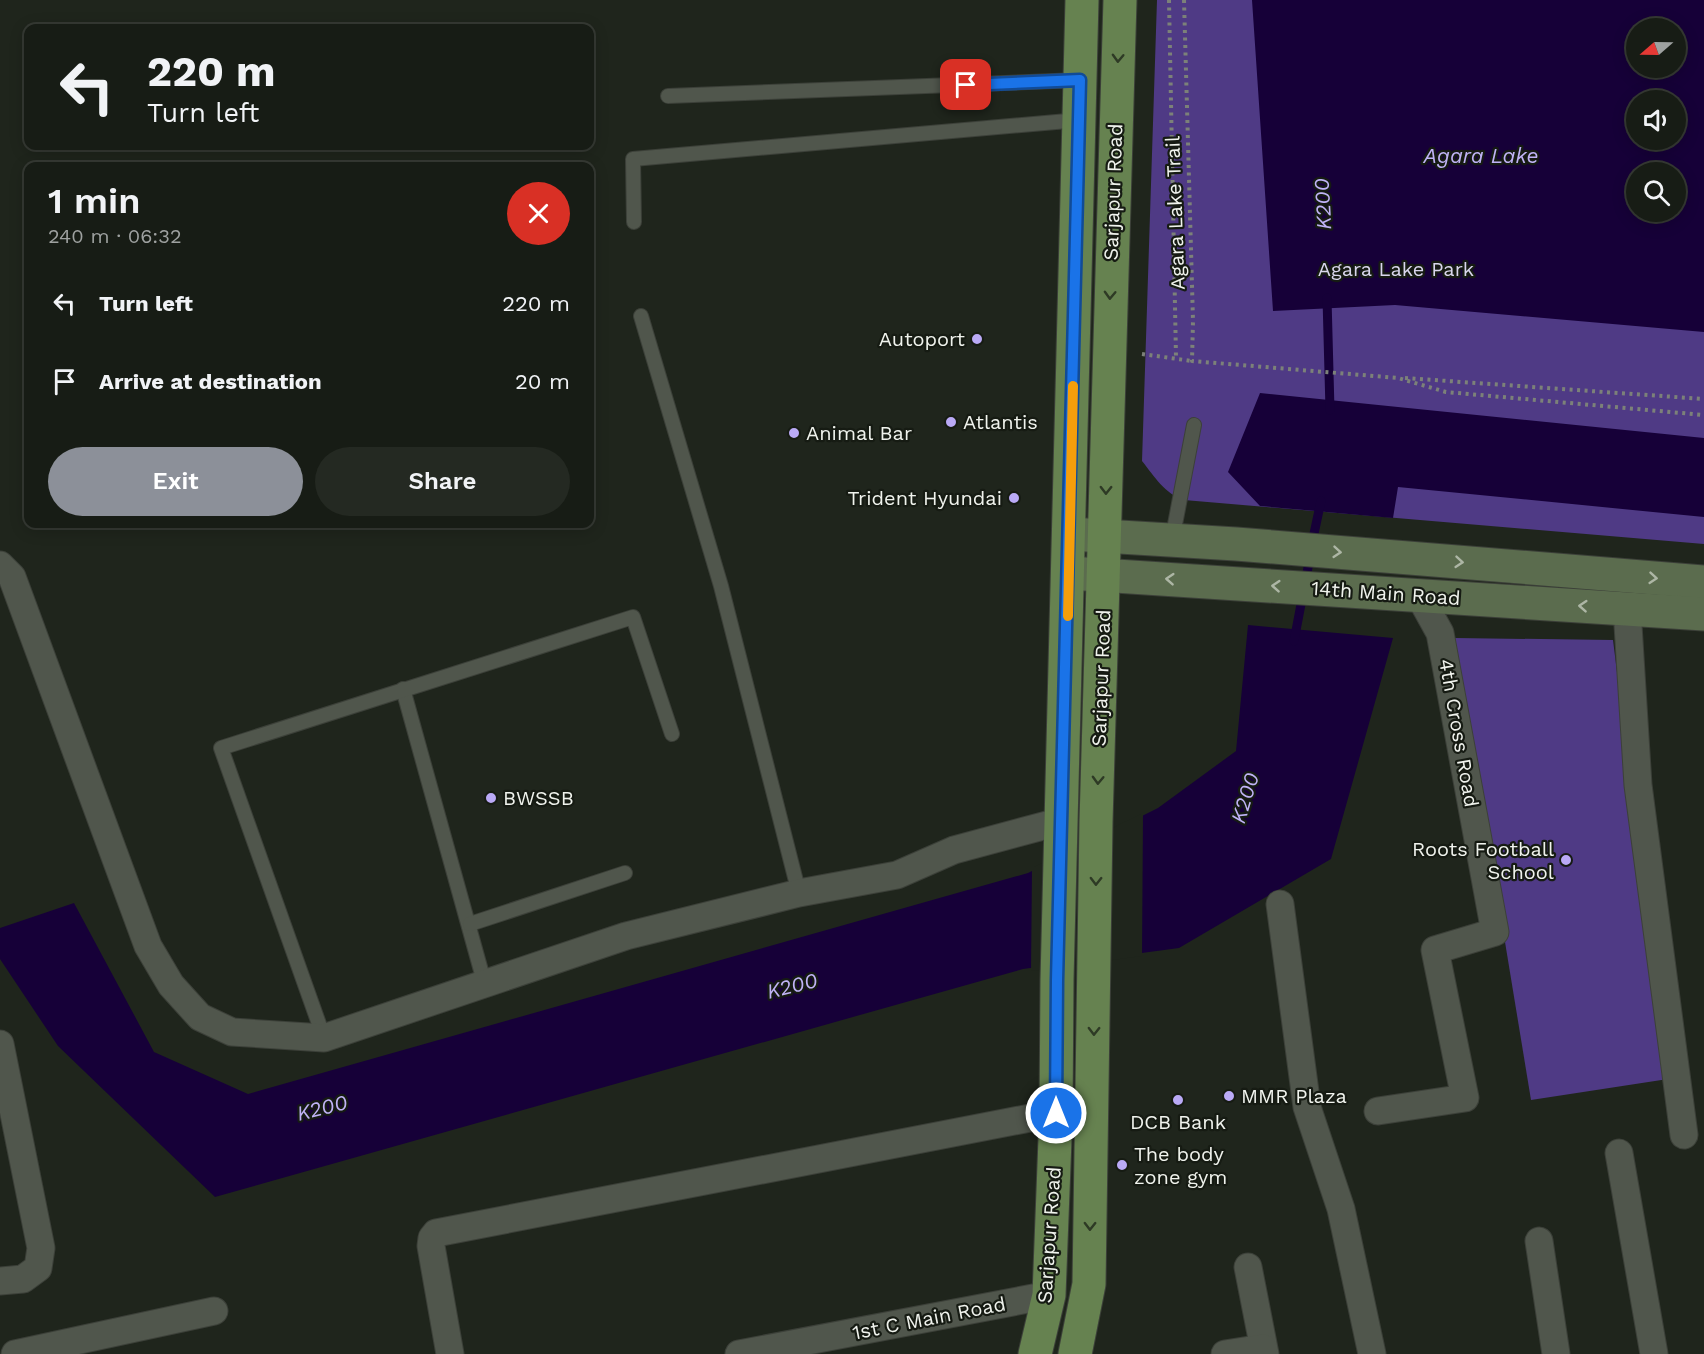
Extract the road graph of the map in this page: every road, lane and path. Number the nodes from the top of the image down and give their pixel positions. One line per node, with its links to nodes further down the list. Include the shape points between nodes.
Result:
1 (1082, 0): 5 (main road, Sarjapur Road)
2 (1120, 0): 10 (main road, Sarjapur Road, one-way to 10)
3 (1169, 0): 11 (path)
4 (1184, 0): 12 (path, Agara Lake Trail)
5 (1080, 80): 6 (lane); 7 (main road, Sarjapur Road)
6 (668, 96)
7 (1079, 120): 8 (lane, via 633,159); 17 (main road, Sarjapur Road)
8 (634, 222)
9 (641, 316): 32 (lane, via 721,586)
10 (1108, 351): 11 (path); 18 (main road, Sarjapur Road, one-way to 18)
11 (1176, 357): 12 (path)
12 (1192, 361): 13 (path)
13 (1398, 378): 14 (path); 15 (path, via 1446,392)
14 (1704, 399)
15 (1704, 415)
16 (1194, 425): 19 (lane)
17 (1070, 534): 18 (main road, 14th Main Road); 21 (main road, Sarjapur Road)
18 (1106, 536): 19 (main road, 14th Main Road); 22 (main road, Sarjapur Road)
19 (1172, 540): 23 (main road, 14th Main Road, one-way to 23)
20 (0, 565): 24 (street, via 12,577)
21 (1069, 573): 22 (main road, 14th Main Road); 30 (main road, Sarjapur Road)
22 (1104, 574): 25 (main road, 14th Main Road, one-way to 22); 52 (main road, Sarjapur Road, one-way to 52, via 1089,1284)
23 (1704, 582)
24 (8, 591): 36 (street, via 148,946 171,985 200,1017 232,1032)
25 (1408, 595): 26 (main road, 14th Main Road, one-way to 25); 38 (street, 4th Cross Road, via 1440,633 1496,933 1435,950 1465,1098)
26 (1627, 609): 27 (main road, 14th Main Road); 40 (street, via 1638,785)
27 (1704, 614)
28 (403, 689): 29 (lane, via 633,616); 34 (lane); 36 (lane, via 221,748)
29 (672, 734)
30 (1062, 828): 32 (street, via 954,850 897,875); 39 (main road, Sarjapur Road)
31 (625, 873): 34 (lane)
32 (799, 893): 35 (street, via 626,936)
33 (1280, 904): 54 (street, via 1307,1107 1341,1209)
34 (470, 924): 35 (lane)
35 (485, 985): 36 (street)
36 (324, 1038)
37 (0, 1044): 44 (street, via 41,1248 38,1268 23,1279)
38 (1378, 1111)
39 (1056, 1113): 45 (main road, Sarjapur Road); 49 (street, via 436,1233 431,1246)
40 (1684, 1135)
41 (1619, 1153): 56 (street)
42 (1539, 1241): 55 (street)
43 (1248, 1267): 47 (street)
44 (0, 1281)
45 (1049, 1295): 50 (street, 1st C Main Road); 51 (main road, Sarjapur Road)
46 (214, 1311): 48 (street)
47 (1264, 1351): 53 (street)
48 (15, 1354)
49 (450, 1354)
50 (739, 1354)
51 (1035, 1354)
52 (1075, 1354)
53 (1225, 1354)
54 (1372, 1354)
55 (1556, 1354)
56 (1654, 1354)

